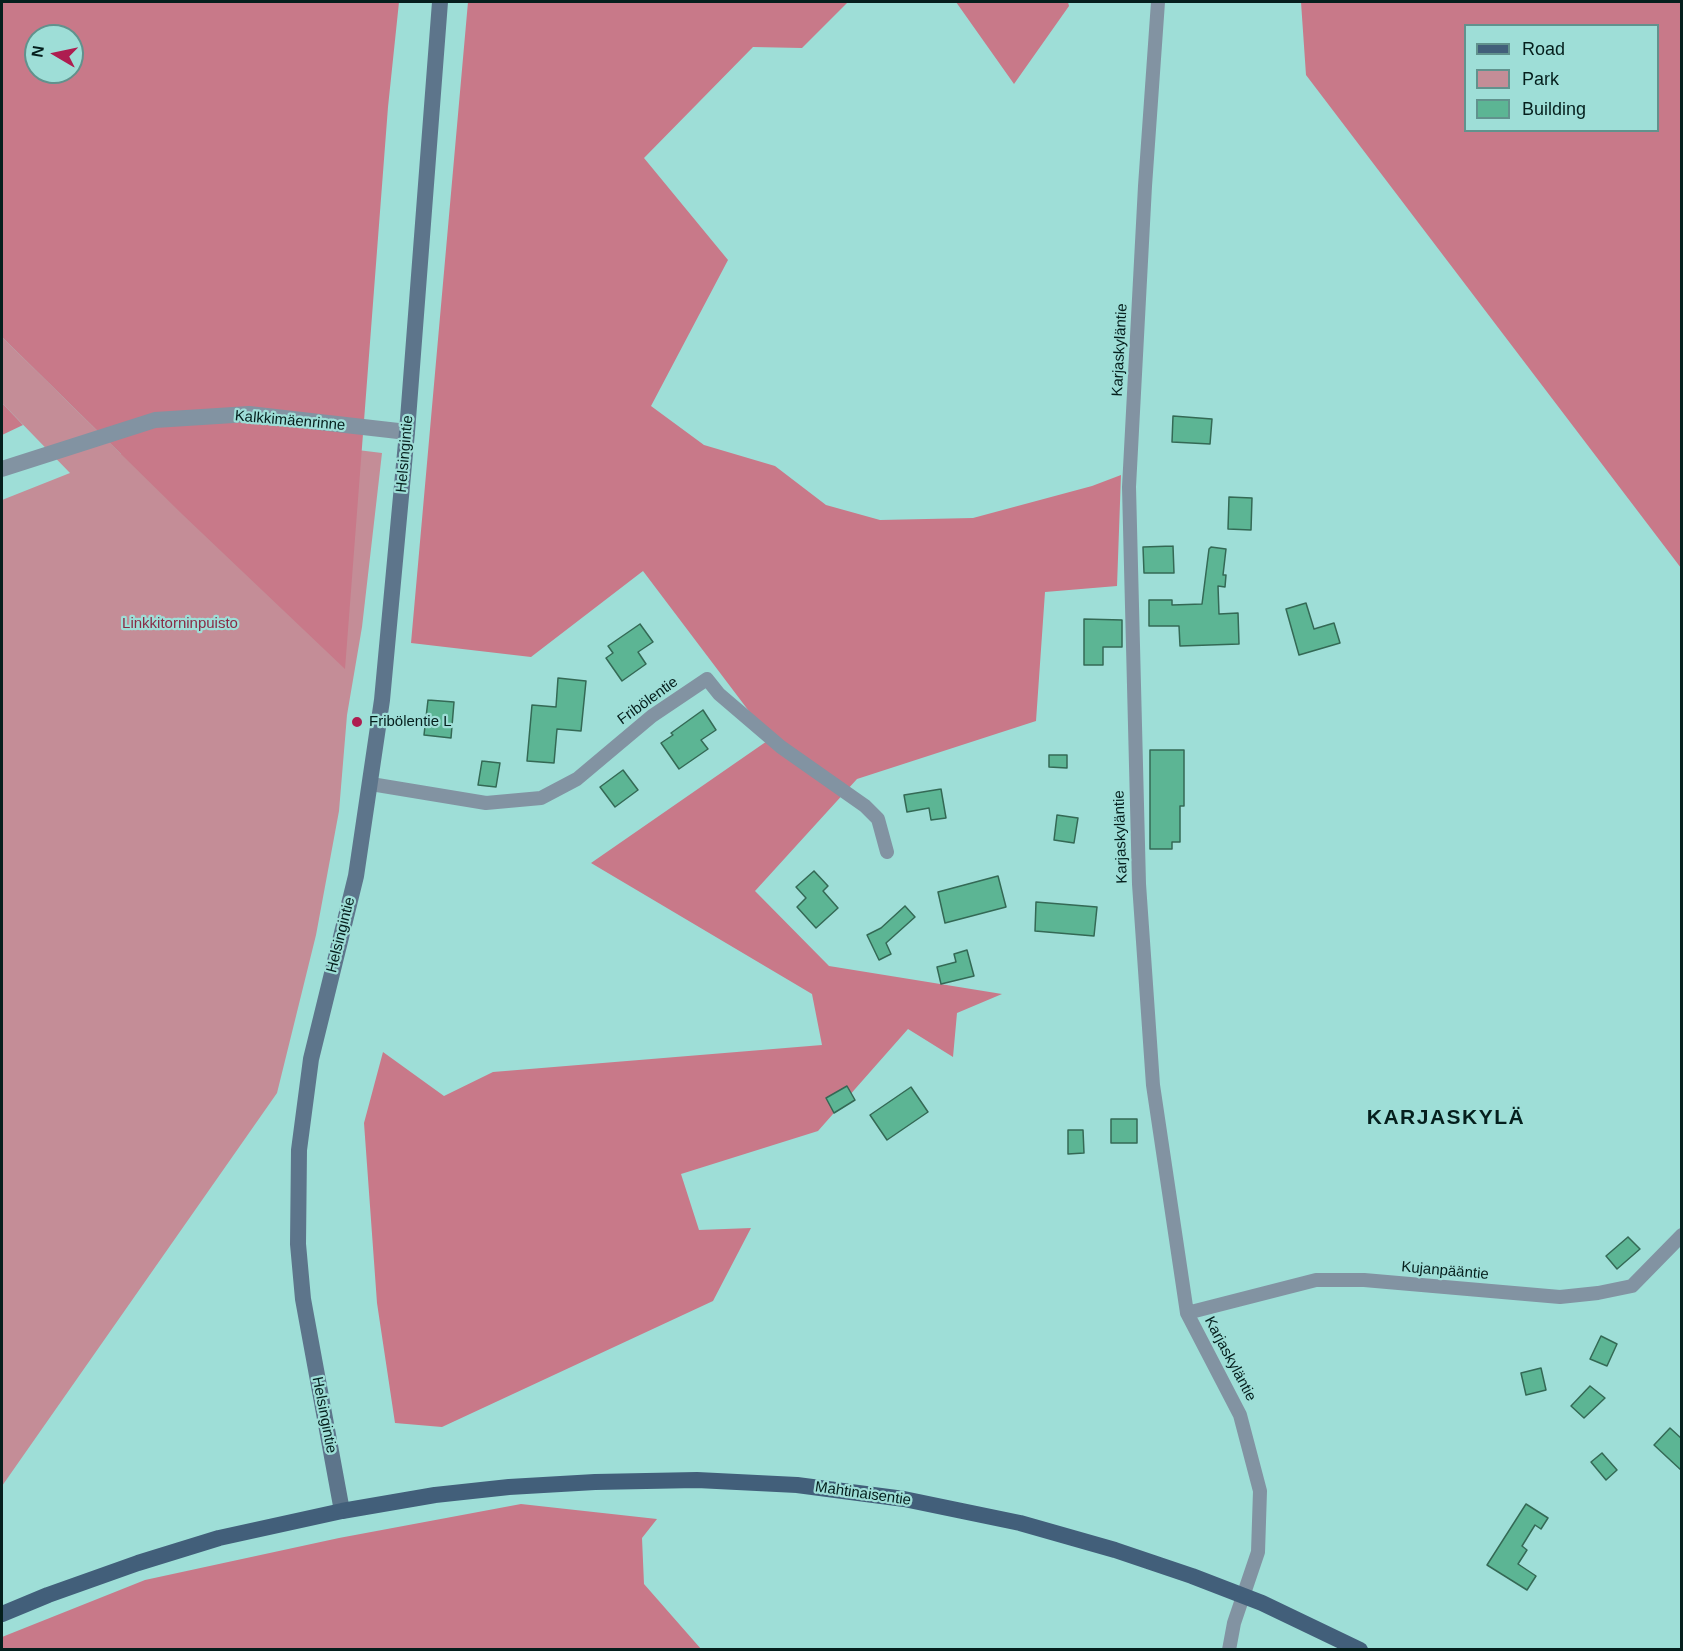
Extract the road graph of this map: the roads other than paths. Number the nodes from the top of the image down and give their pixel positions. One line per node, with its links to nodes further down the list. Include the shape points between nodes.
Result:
1 (440, 2): 3 (main road, Helsingintie)
2 (1158, 2): 8 (street, Karjaskyläntie, via 1129,487 1132,663 1146,1014)
3 (407, 432): 4 (street, Kalkkimäenrinne, via 249,414 155,420); 5 (main road, Helsingintie)
4 (2, 470)
5 (371, 784): 6 (street, Fribölentie, via 486,803 541,798 577,779 652,716 707,679 781,747 865,806 878,819); 9 (main road, Helsingintie, via 356,876 311,1059 299,1150 298,1244 303,1299)
6 (887, 852)
7 (1682, 1235): 8 (street, Kujanpääntie, via 1632,1286 1598,1293 1560,1297 1364,1280 1316,1280)
8 (1187, 1313): 11 (street, Karjaskyläntie, via 1240,1415 1260,1491 1258,1552)
9 (342, 1510): 10 (main road, via 219,1538); 12 (main road, Mahtinaisentie, via 509,1487 697,1480 797,1485 904,1499 1020,1523 1115,1550 1262,1603)
10 (2, 1614)
11 (1229, 1650)
12 (1360, 1650)

